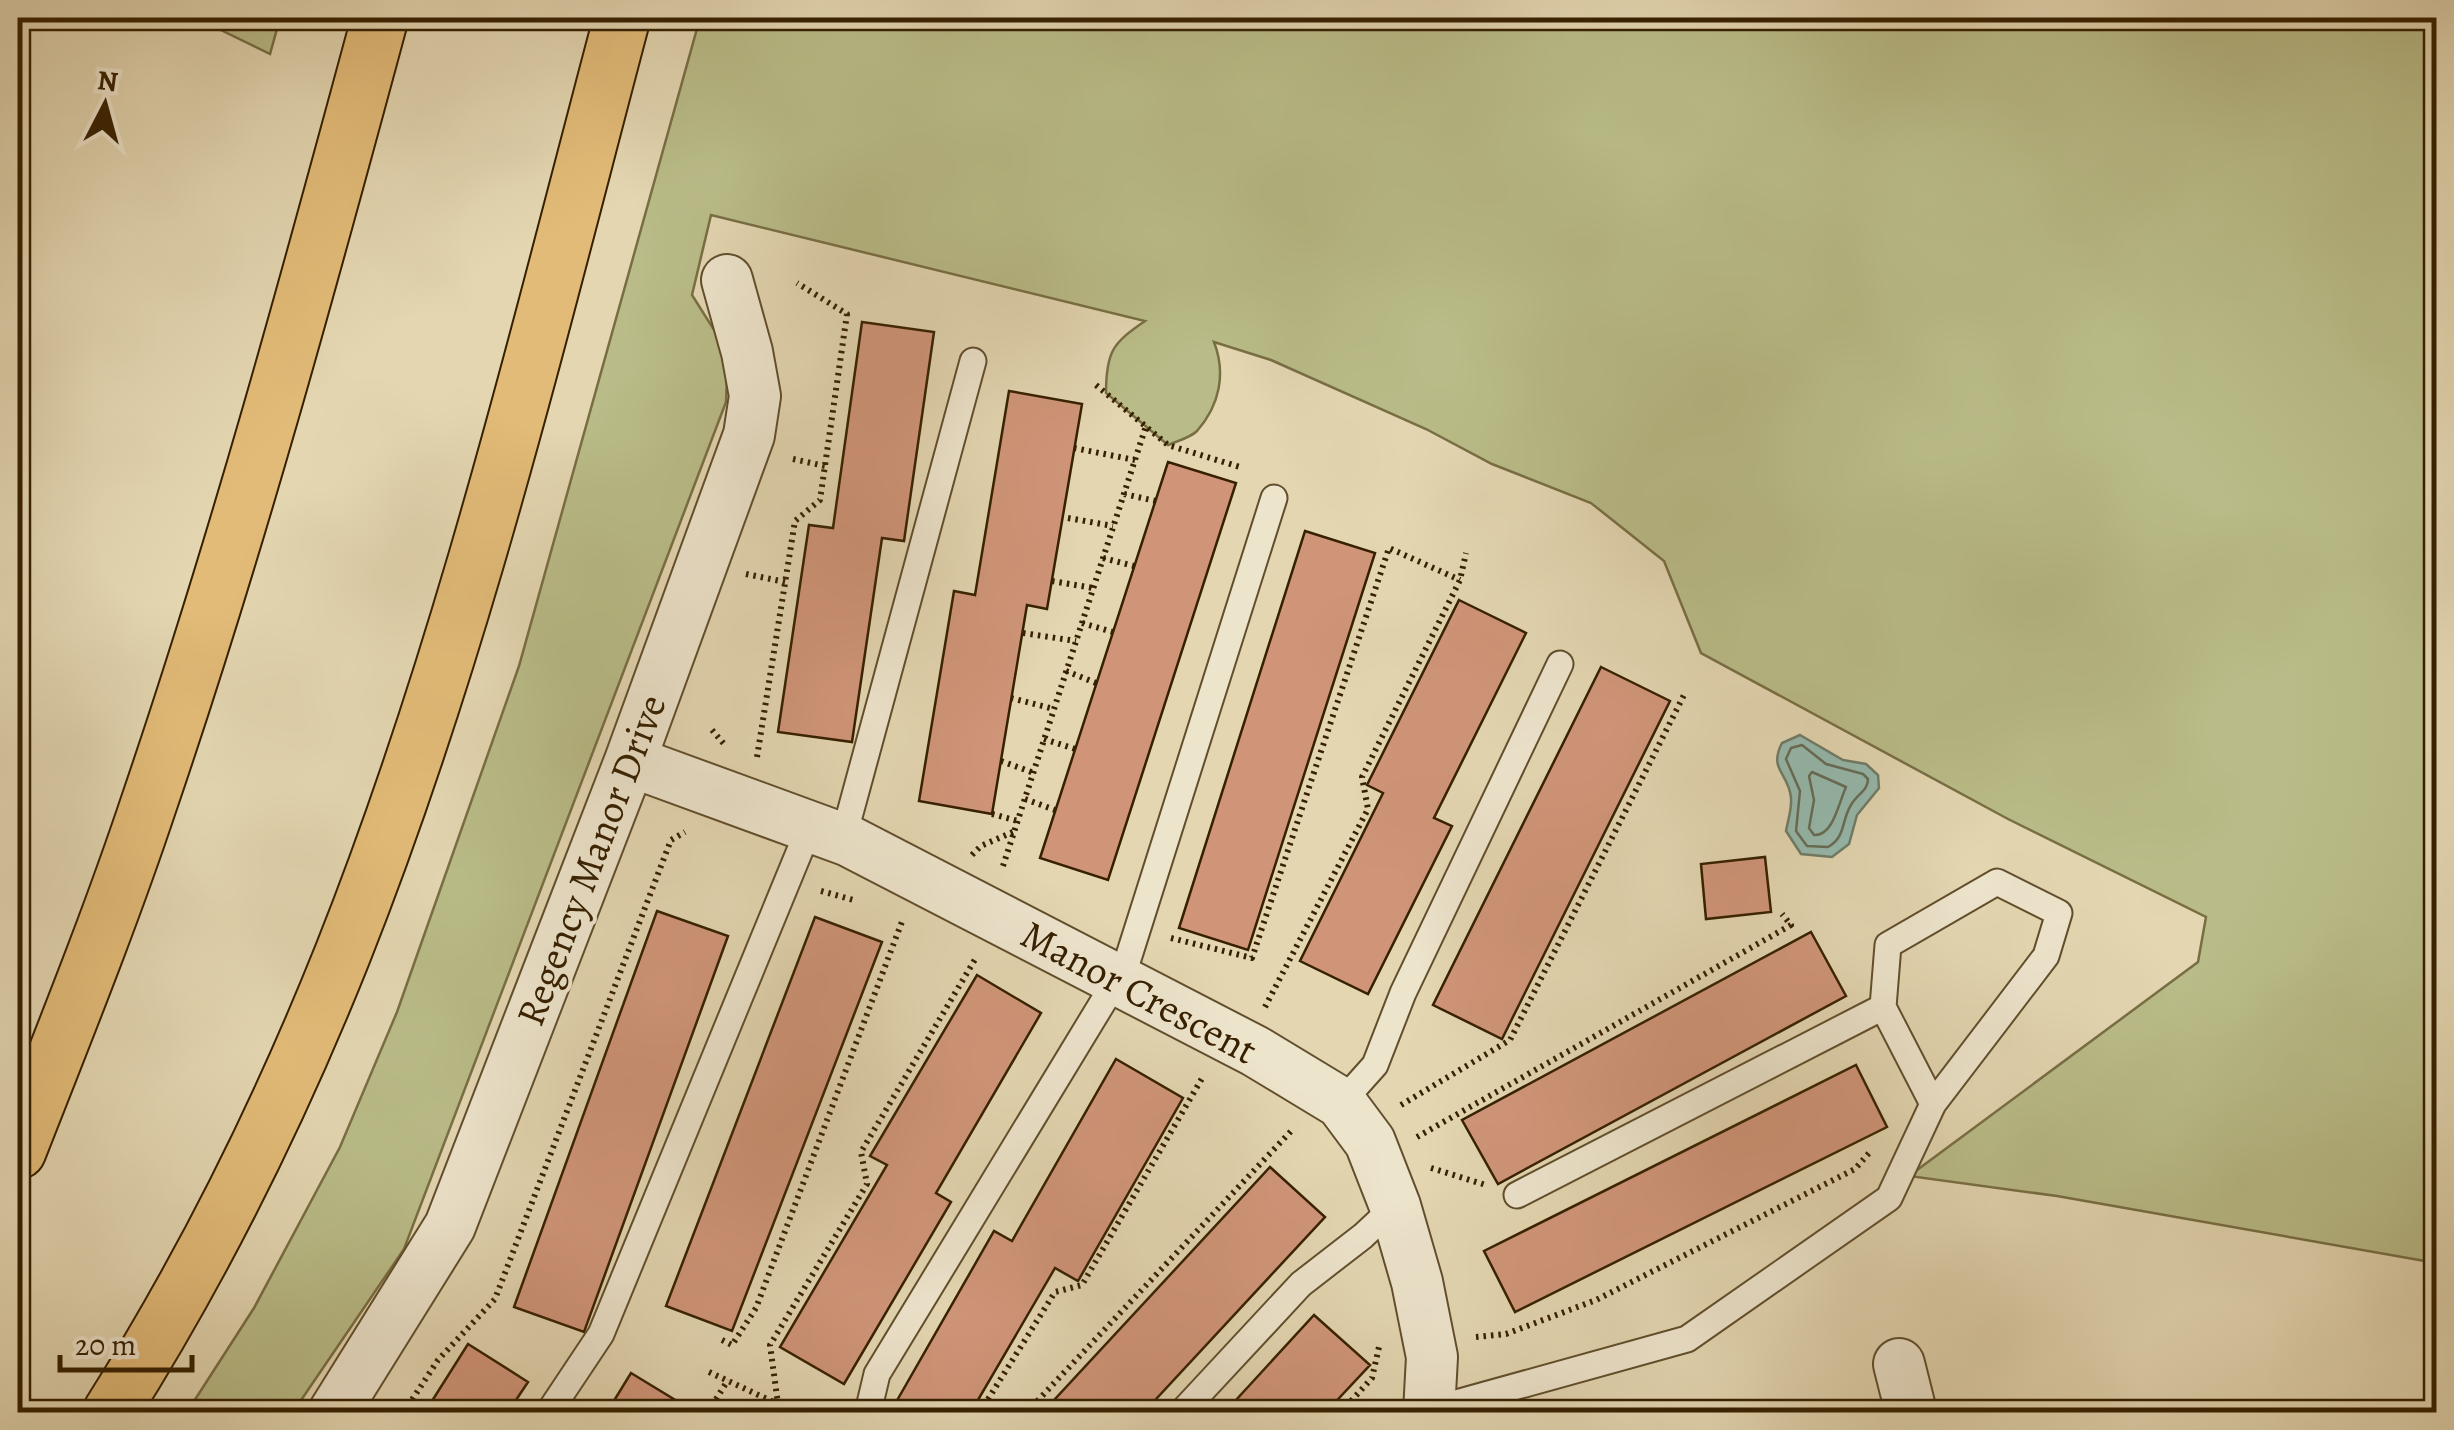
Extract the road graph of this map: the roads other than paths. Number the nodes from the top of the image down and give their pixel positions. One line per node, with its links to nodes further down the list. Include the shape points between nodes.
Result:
1 (380, 18): 13 (highway, via 299,317 149,805)
2 (622, 18): 18 (highway, via 418,745 342,954 252,1155)
3 (727, 280): 7 (street, Regency Manor Drive, via 754,396 749,436)
4 (973, 361): 8 (lane)
5 (1274, 498): 9 (lane)
6 (1560, 664): 11 (lane, via 1402,992 1374,1065)
7 (630, 761): 8 (street, Manor Crescent); 19 (street, Regency Manor Drive, via 450,1226)
8 (826, 832): 9 (street, Manor Crescent); 20 (lane, via 601,1334)
9 (1119, 980): 11 (street, Manor Crescent); 21 (lane, via 878,1374)
10 (1883, 1008): 12 (lane); 12 (lane, via 1888,945 1997,882 2059,913 2046,956); 14 (lane)
11 (1340, 1102): 15 (street, Manor Crescent)
12 (1933, 1104): 17 (lane, via 1889,1198 1687,1340)
13 (18, 1151)
14 (1505, 1191)
15 (1414, 1193): 17 (street, Manor Crescent, via 1418,1282 1432,1357); 22 (lane, via 1300,1284)
16 (1898, 1364): 23 (street)
17 (1430, 1411)
18 (112, 1412)
19 (334, 1412)
20 (550, 1412)
21 (868, 1412)
22 (1182, 1412)
23 (1912, 1412)

